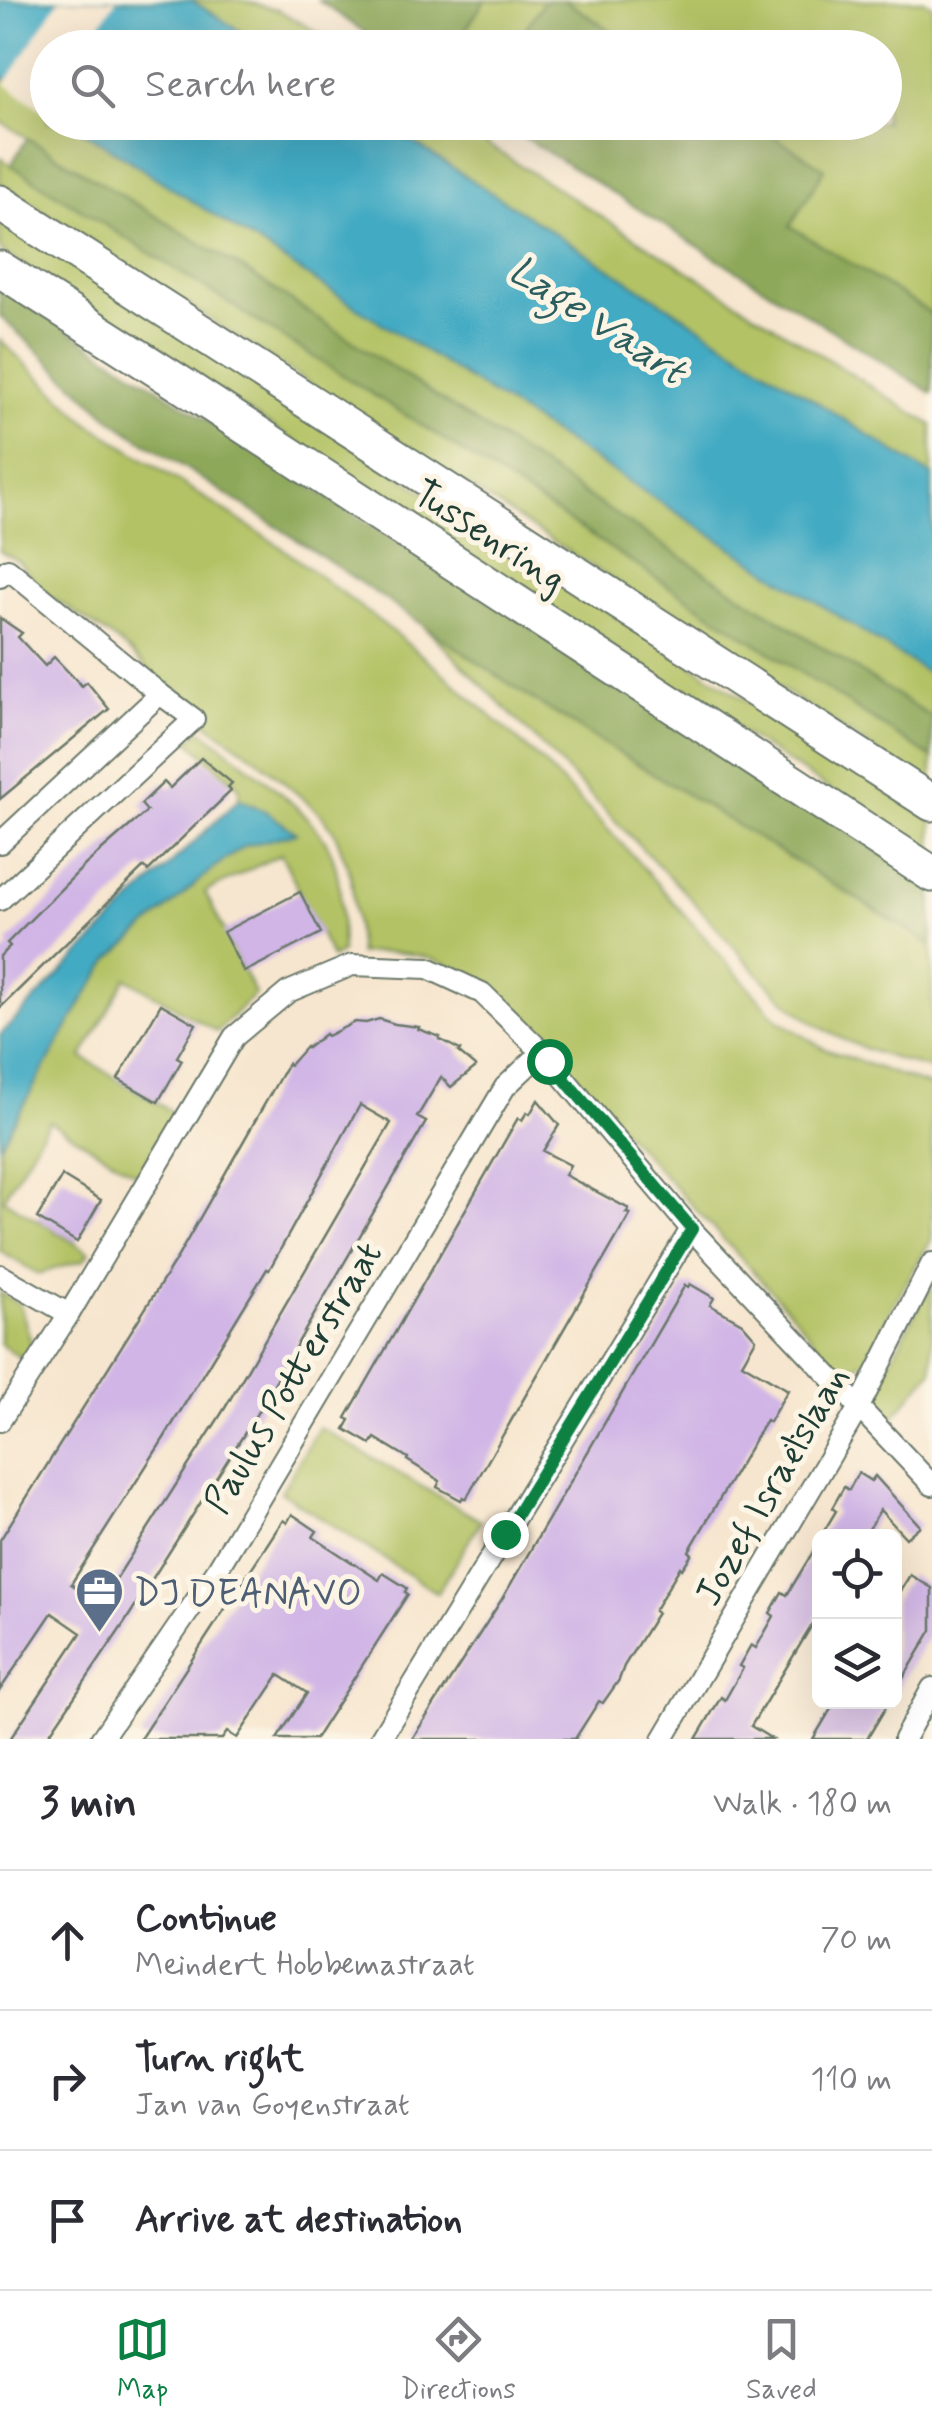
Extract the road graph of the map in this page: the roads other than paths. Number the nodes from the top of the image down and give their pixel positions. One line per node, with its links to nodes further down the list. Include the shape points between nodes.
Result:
1 (0, 203): 5 (highway, Tussenring)
2 (0, 269): 7 (highway, Tussenring)
3 (0, 577): 4 (street, via 8,569)
4 (160, 694): 6 (street); 8 (street, via 194,719)
5 (932, 803)
6 (0, 843)
7 (932, 874)
8 (0, 900)
9 (542, 1052): 10 (street); 13 (street, via 482,993 428,968 352,965 288,992 234,1036); 18 (street, Paulus Potterstraat, via 505,1087 227,1554)
10 (692, 1229): 14 (street); 19 (street)
11 (932, 1263): 14 (street, Jozef Israëlslaan)
12 (0, 1274): 13 (street)
13 (69, 1314): 15 (street)
14 (858, 1409): 16 (street); 20 (street, Jozef Israëlslaan)
15 (0, 1421)
16 (932, 1485)
17 (932, 1688): 21 (street)
18 (100, 1739)
19 (380, 1739)
20 (663, 1739)
21 (904, 1739)

